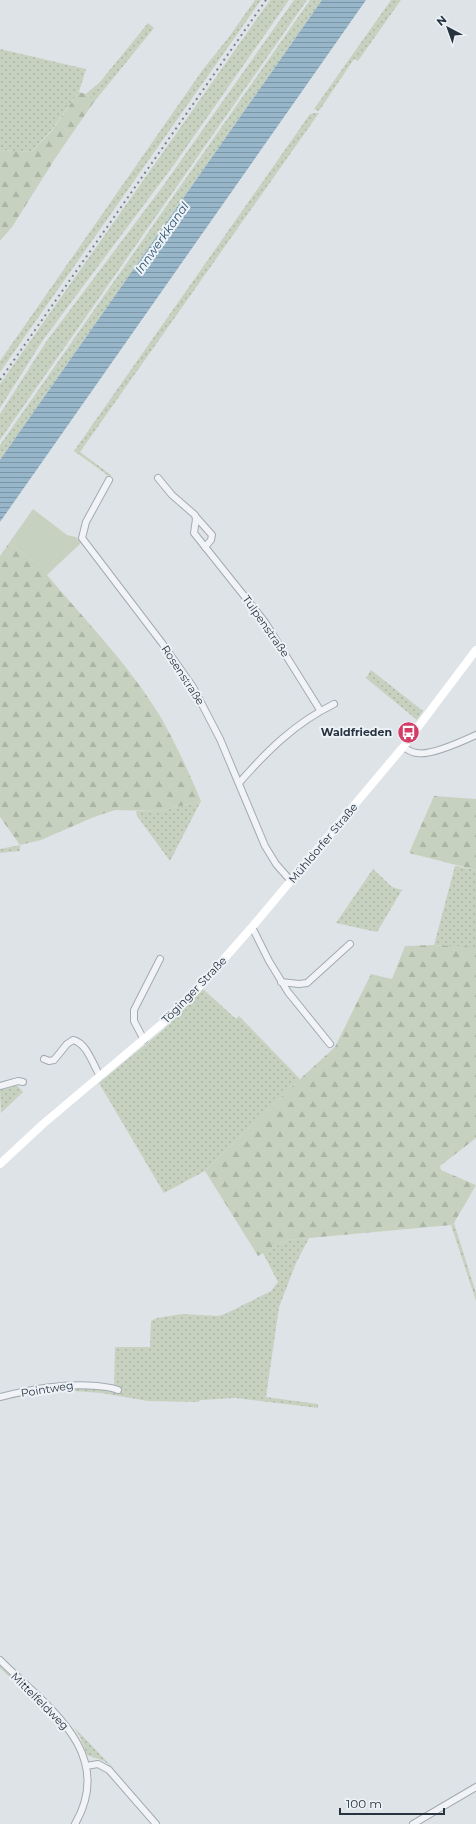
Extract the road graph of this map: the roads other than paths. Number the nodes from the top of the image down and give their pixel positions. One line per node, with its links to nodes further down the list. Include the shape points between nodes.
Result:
1 (158, 478): 3 (street)
2 (109, 480): 10 (street, Rosenstraße, via 86,522 82,538 188,678)
3 (196, 517): 4 (street, Tulpenstraße, via 194,533); 4 (street, via 212,535)
4 (205, 547): 7 (street, Tulpenstraße, via 265,622)
5 (476, 650): 9 (street, Mühldorfer Straße)
6 (334, 704): 7 (street)
7 (320, 710): 10 (street, via 272,747)
8 (476, 735): 9 (street, via 448,747 421,754)
9 (403, 747): 11 (street, Mühldorfer Straße)
10 (239, 783): 11 (street, Rosenstraße, via 265,846)
11 (291, 881): 12 (street, Mühldorfer Straße)
12 (252, 927): 13 (street, Mühldorfer Straße); 16 (street)
13 (243, 938): 17 (street, Töginger Straße, via 183,1004)
14 (350, 944): 16 (street, via 307,983)
15 (160, 959): 17 (street, via 134,1010 133,1017)
16 (281, 982): 18 (street)
17 (144, 1040): 20 (street, Töginger Straße)
18 (330, 1044)
19 (44, 1059): 20 (street, via 49,1062 54,1060 73,1040 82,1044)
20 (100, 1076): 23 (street, Töginger Straße)
21 (23, 1082): 22 (street)
22 (0, 1086)
23 (0, 1164)
24 (118, 1390): 25 (street, Pointweg, via 113,1387 62,1385)
25 (0, 1397)
26 (0, 1660): 27 (street, Mittelfeldweg, via 45,1703 74,1736)
27 (86, 1766): 29 (street, Mittelfeldweg, via 87,1794); 30 (street, via 98,1764 109,1770)
28 (476, 1787): 31 (street)
29 (75, 1824)
30 (156, 1824)
31 (413, 1824)

